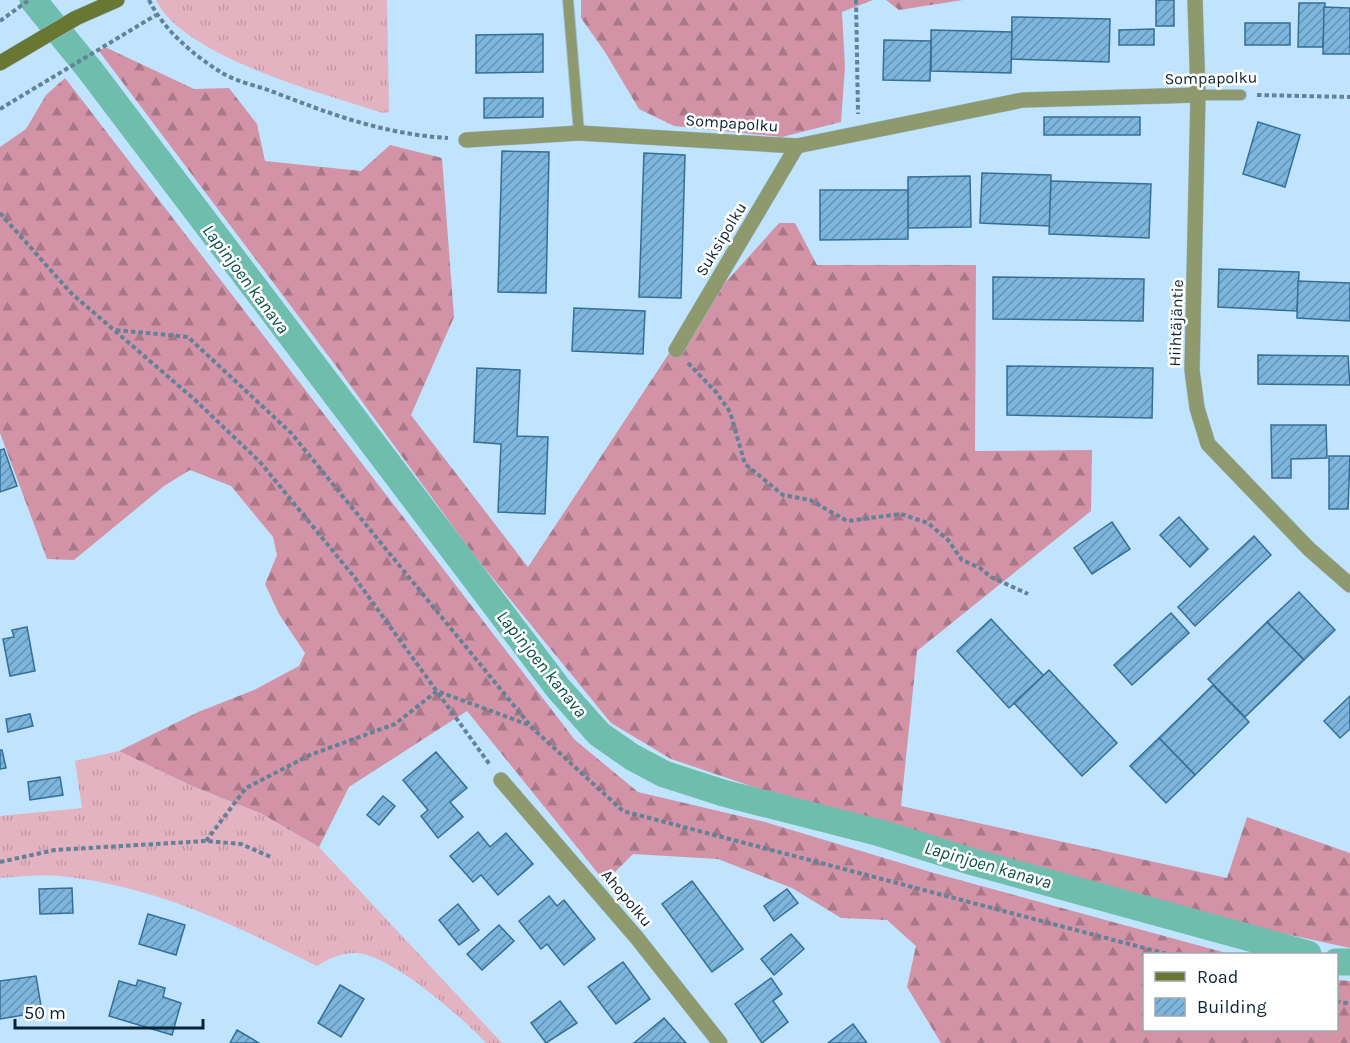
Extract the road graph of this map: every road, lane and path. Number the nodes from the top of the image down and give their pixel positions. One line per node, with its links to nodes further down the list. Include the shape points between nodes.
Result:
1 (29, 0): 8 (path)
2 (117, 0): 9 (main road, via 76,18)
3 (149, 0): 7 (path)
4 (568, 0): 14 (lane)
5 (856, 0): 15 (path)
6 (1196, 0): 10 (street, Hiihtäjäntie)
7 (156, 15): 13 (path); 16 (path, via 186,46 221,72 334,116 407,135)
8 (0, 21)
9 (1, 62)
10 (1198, 95): 11 (lane, Sompapolku); 15 (street, Sompapolku, via 1023,100); 21 (street, Hiihtäjäntie, via 1192,370 1197,408 1208,444 1309,549)
11 (1241, 95): 12 (path, Sompapolku)
12 (1350, 97)
13 (0, 109)
14 (579, 133): 16 (street, Sompapolku); 17 (street, Sompapolku)
15 (858, 133): 17 (street, Sompapolku)
16 (466, 140)
17 (797, 146): 20 (street, Suksipolku)
18 (0, 213): 19 (path, via 72,293)
19 (114, 330): 23 (path, via 260,462 355,578); 24 (path, via 188,337 291,433)
20 (676, 350): 22 (path, via 730,412 745,464 783,495 810,500 847,521 901,514 928,523 948,540 962,560)
21 (1350, 585)
22 (1028, 594)
23 (437, 691): 24 (path); 25 (path); 26 (path, via 395,724 310,755 246,788)
24 (529, 725): 29 (path, via 623,811)
25 (501, 780): 30 (street, Ahopolku, via 637,938)
26 (206, 841): 27 (path, via 241,844); 28 (path, via 56,850)
27 (273, 858)
28 (0, 862)
29 (1163, 953)
30 (720, 1043)

